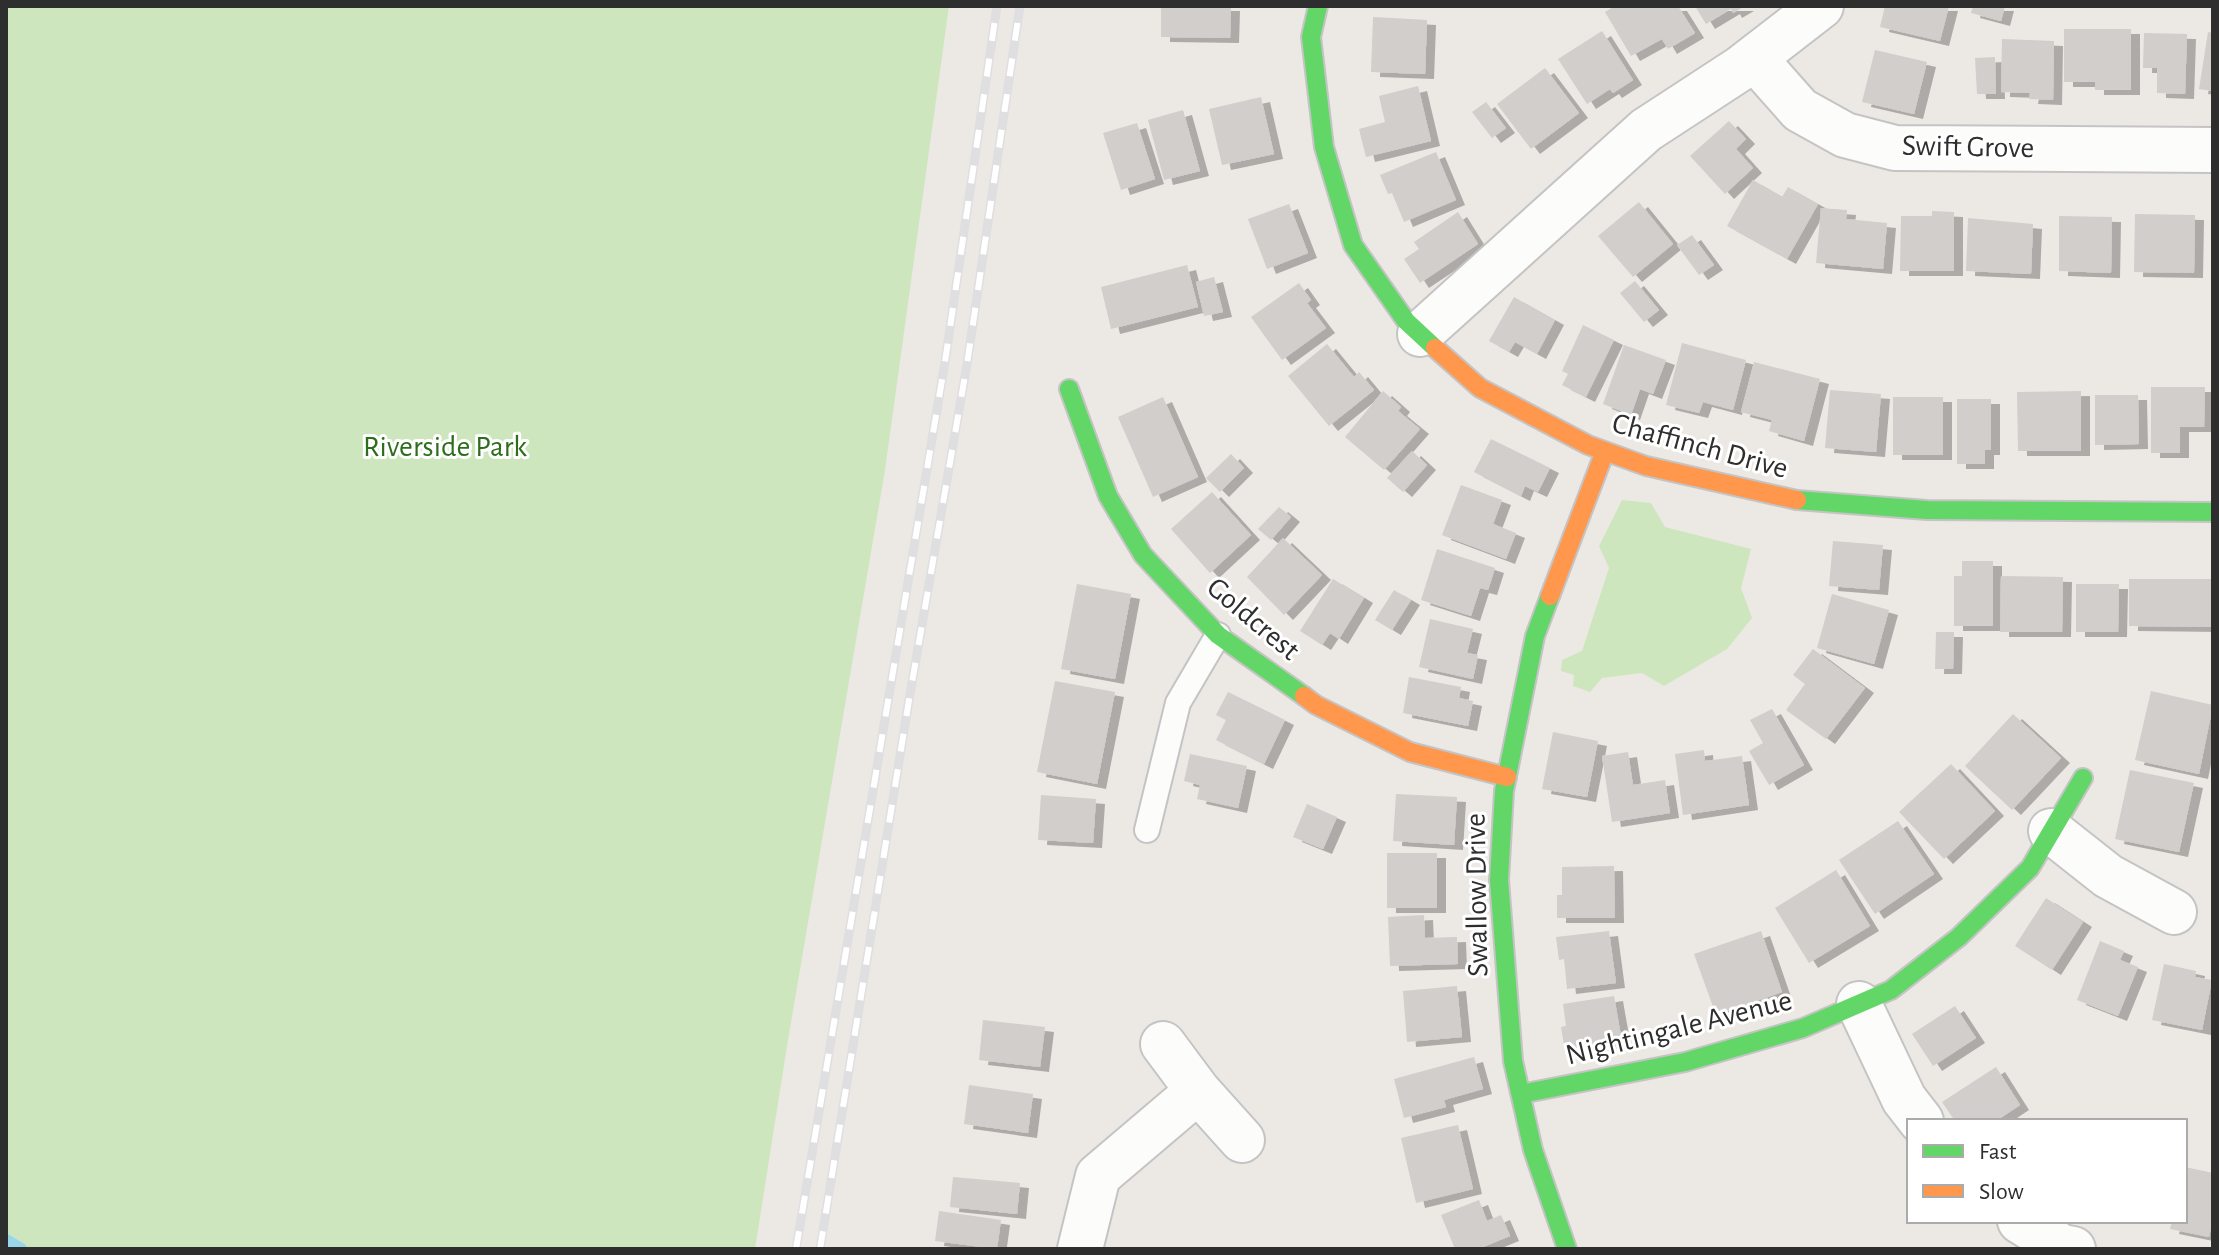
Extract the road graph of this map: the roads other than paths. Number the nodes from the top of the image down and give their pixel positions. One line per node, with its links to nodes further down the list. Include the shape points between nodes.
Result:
1 (1298, 6): 4 (lane)
2 (1318, 6): 4 (street, Chaffinch Drive)
3 (1816, 8): 5 (street)
4 (1311, 37): 7 (street, Chaffinch Drive, via 1324,147 1353,245)
5 (1754, 58): 6 (street, Swift Grove, via 1800,110 1845,135 1895,148); 7 (street, via 1646,130)
6 (2213, 150)
7 (1420, 334): 9 (street, Chaffinch Drive, via 1480,388)
8 (1069, 389): 11 (street, Goldcrest, via 1108,496 1143,555)
9 (1605, 451): 10 (street, Chaffinch Drive, via 1646,466 1792,500 1927,510); 12 (street, Swallow Drive, via 1535,636)
10 (2213, 512)
11 (1218, 635): 12 (street, Goldcrest, via 1316,705 1410,752); 14 (lane, via 1178,703)
12 (1507, 777): 20 (street, Swallow Drive, via 1499,880 1512,1046)
13 (2083, 778): 15 (street, Nightingale Avenue)
14 (1147, 830)
15 (2051, 831): 16 (street, via 2108,876); 17 (street, Nightingale Avenue, via 2030,868 1959,937 1891,990)
16 (2174, 912)
17 (1859, 1004): 20 (street, Nightingale Avenue, via 1803,1028 1685,1062); 21 (street, via 1904,1099)
18 (1163, 1044): 19 (street)
19 (1198, 1091): 22 (street); 24 (street, via 1098,1176)
20 (1521, 1094): 25 (street, Swallow Drive, via 1533,1150)
21 (1919, 1119)
22 (1242, 1140)
23 (2023, 1223): 26 (street)
24 (1080, 1249)
25 (1567, 1249)
26 (2073, 1249)

